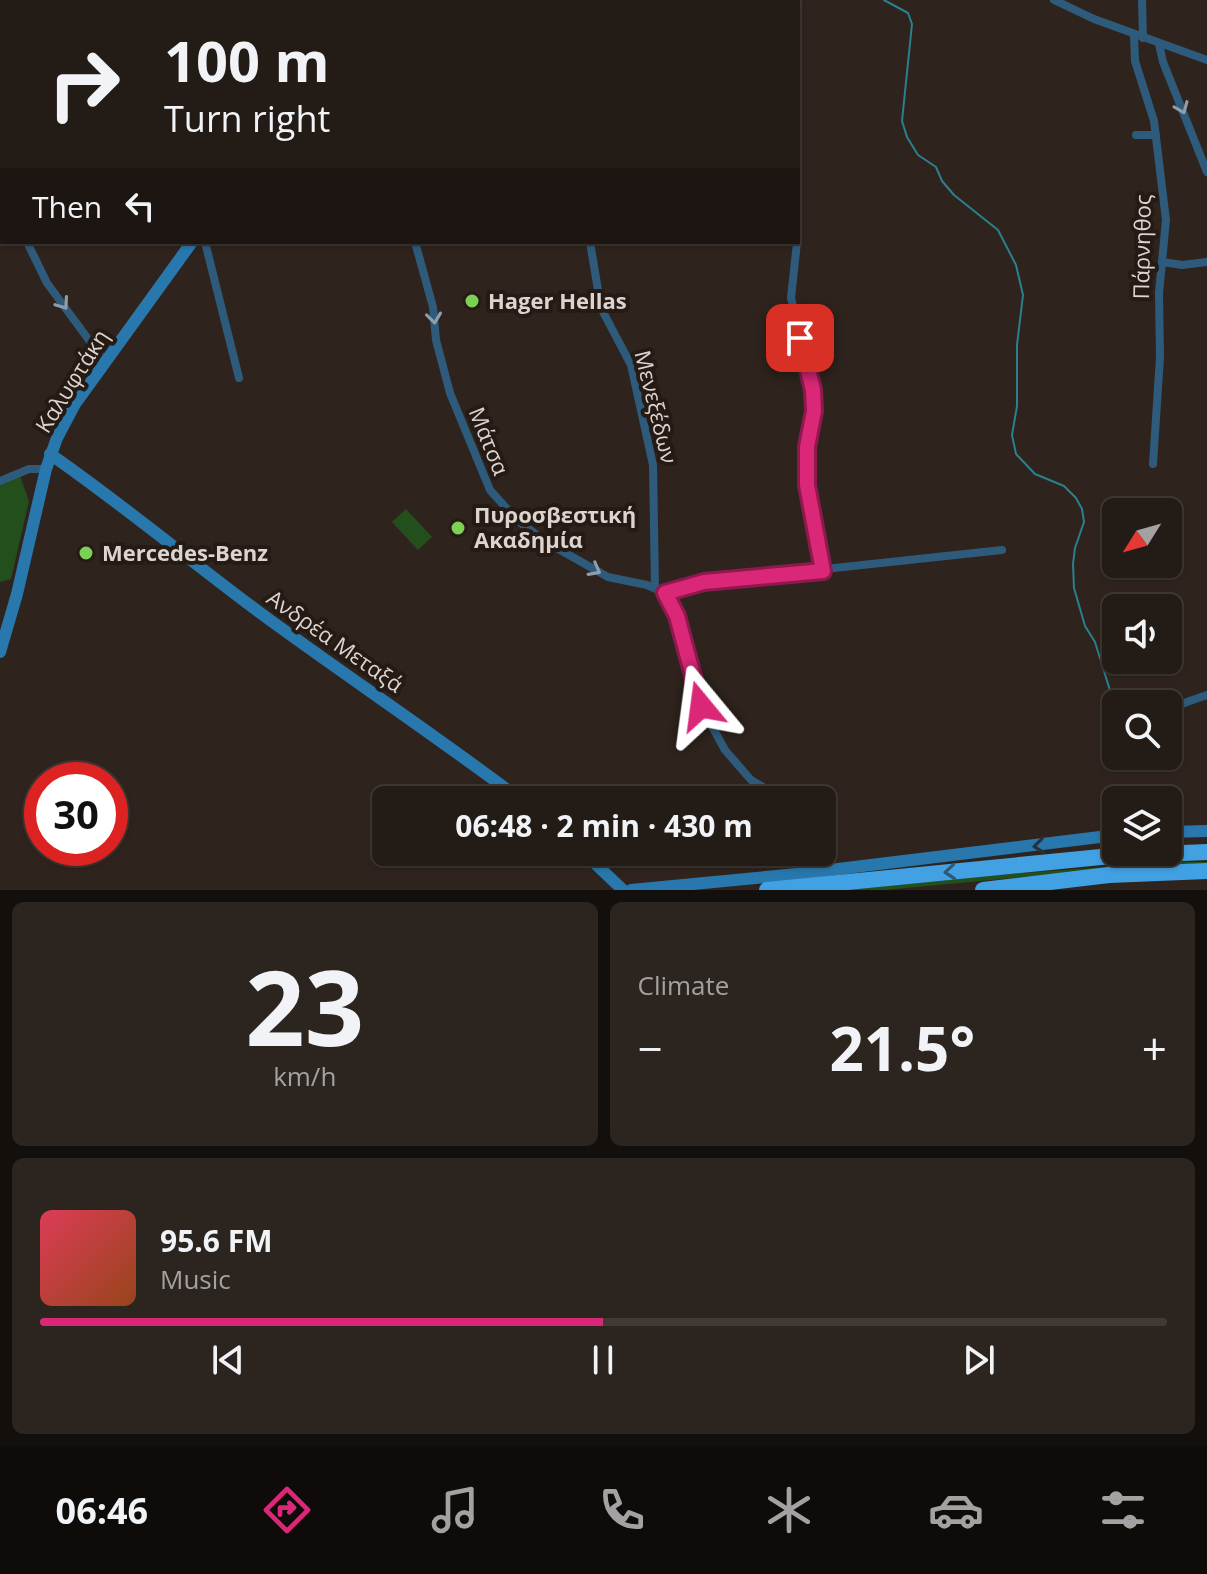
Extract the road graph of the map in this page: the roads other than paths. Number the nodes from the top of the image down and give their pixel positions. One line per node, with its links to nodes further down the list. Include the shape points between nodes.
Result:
1 (1054, 0): 3 (street)
2 (1142, 0): 3 (street, Πάρνηθος)
3 (1139, 36): 4 (street); 7 (street, Πάρνηθος, via 1135,61)
4 (1159, 44): 5 (street); 8 (street, one-way to 8)
5 (1207, 60)
6 (1136, 135): 7 (street)
7 (1156, 135): 17 (street, Πάρνηθος, via 1166,220)
8 (1196, 145): 9 (street); 10 (street)
9 (1207, 145)
10 (1207, 172)
11 (28, 244): 19 (street, one-way to 19, via 47,283)
12 (191, 244): 19 (main road, Καλυφτάκη)
13 (206, 244): 20 (street)
14 (416, 244): 27 (street, Μάτσα, one-way to 27, via 450,393 490,490 546,542 608,577)
15 (590, 244): 27 (street, Μενεξέδων, via 601,308 631,365 653,465)
16 (797, 244): 26 (street, via 791,298 813,390 807,485)
17 (1162, 262): 18 (street); 22 (street, Πάρνηθος)
18 (1207, 262)
19 (105, 362): 21 (main road, Καλυφτάκη)
20 (239, 378)
21 (50, 454): 23 (main road, Καλυφτάκη); 32 (main road, Ανδρέα Μεταξά)
22 (1153, 464)
23 (46, 469): 24 (street, via 29,469); 29 (main road, Καλυφτάκη)
24 (0, 481)
25 (1002, 550): 26 (street)
26 (823, 571): 28 (street, via 704,582)
27 (655, 588): 28 (street, Μάτσα)
28 (665, 593): 33 (street, via 677,616 701,706 725,750)
29 (0, 652)
30 (1207, 695): 31 (street)
31 (1182, 702)
32 (502, 786)
33 (761, 786)
34 (1207, 831): 35 (main road)
35 (1182, 832)
36 (1102, 837): 45 (main road, one-way to 45)
37 (1207, 845): 38 (highway)
38 (1182, 849)
39 (1182, 852): 40 (highway)
40 (1207, 852)
41 (1102, 857): 48 (highway, one-way to 48)
42 (598, 866): 46 (main road)
43 (800, 866): 45 (street)
44 (1207, 871): 49 (highway, via 1109,875)
45 (797, 874): 47 (main road)
46 (623, 890)
47 (631, 890)
48 (767, 890)
49 (983, 890)

